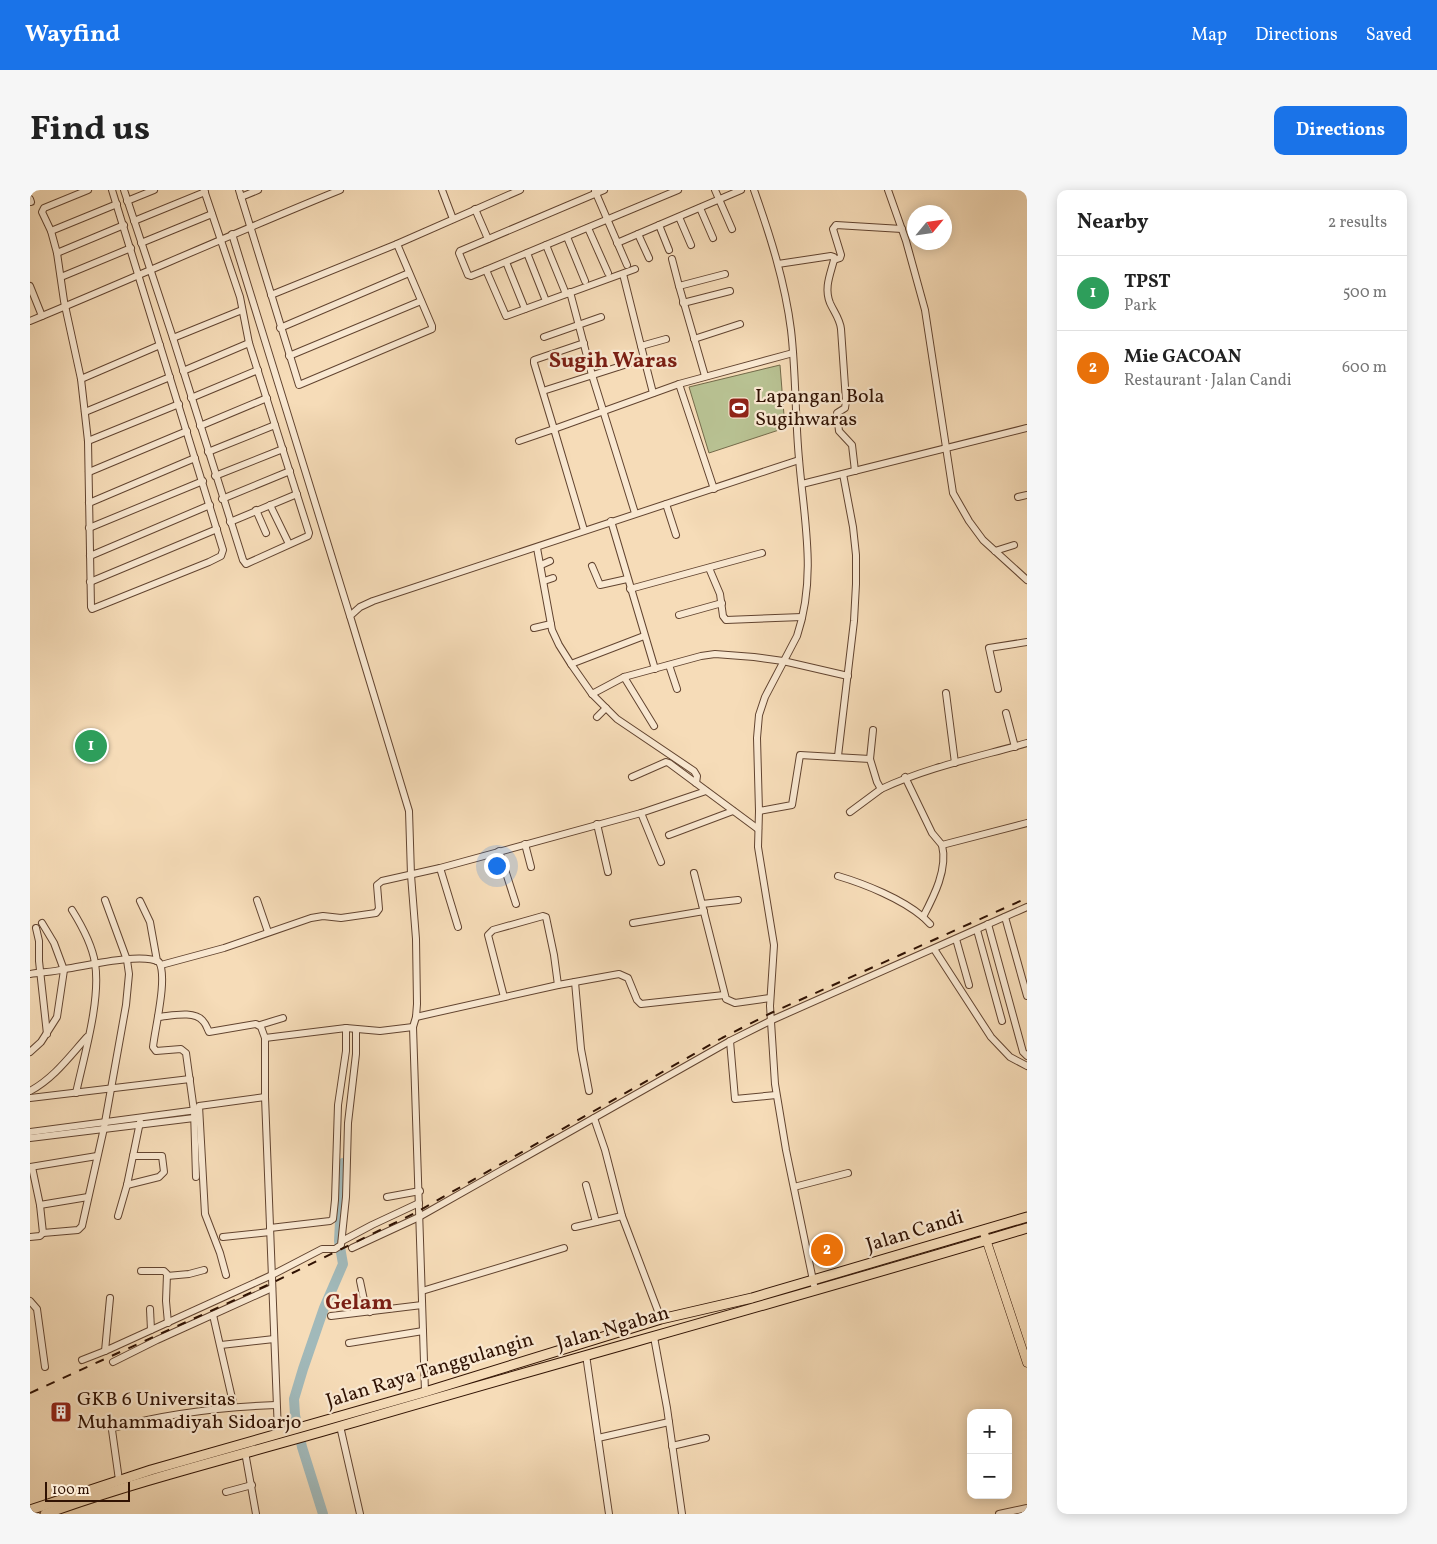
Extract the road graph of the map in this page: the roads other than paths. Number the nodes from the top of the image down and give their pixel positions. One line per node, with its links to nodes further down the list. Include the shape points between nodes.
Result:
1 (88, 190): 34 (street, via 43,209)
2 (112, 190): 20 (street)
3 (124, 190): 19 (street)
4 (154, 190): 19 (street)
5 (258, 190): 17 (street)
6 (340, 190): 30 (street)
7 (442, 190): 25 (street)
8 (520, 190): 22 (street)
9 (604, 190): 16 (street)
10 (678, 190): 26 (street)
11 (715, 190): 18 (street)
12 (741, 190): 18 (street)
13 (754, 190): 55 (street)
14 (888, 190): 33 (street)
15 (205, 191): 23 (street); 27 (street)
16 (595, 192): 26 (street); 40 (street)
17 (240, 194): 30 (street)
18 (719, 199): 21 (street); 32 (street)
19 (128, 201): 27 (street)
20 (117, 204): 28 (street); 34 (street)
21 (700, 208): 24 (street); 38 (street)
22 (471, 211): 25 (street); 40 (street)
23 (212, 214): 39 (street); 41 (street)
24 (679, 217): 29 (street); 45 (street)
25 (454, 218): 43 (street)
26 (607, 220): 31 (street); 42 (street)
27 (134, 221): 41 (street)
28 (124, 225): 46 (street); 48 (street)
29 (659, 225): 36 (street); 47 (street)
30 (247, 228): 35 (street); 70 (street)
31 (588, 228): 37 (street); 60 (street)
32 (732, 229)
33 (902, 229): 51 (street, via 836,225 833,229 841,253); 115 (street, via 925,310)
34 (51, 231): 48 (street)
35 (233, 234): 39 (street); 162 (street)
36 (638, 234): 42 (street); 50 (street)
37 (567, 237): 44 (street); 65 (street)
38 (713, 238)
39 (220, 239): 58 (street); 76 (street)
40 (488, 239): 57 (street, via 459,252 469,276)
41 (141, 243): 58 (street)
42 (617, 243): 54 (street)
43 (397, 244): 59 (street); 70 (street)
44 (546, 245): 49 (street); 69 (street)
45 (691, 245)
46 (131, 248): 63 (street); 64 (street)
47 (669, 250)
48 (57, 253): 64 (street)
49 (527, 253): 53 (street); 72 (street)
50 (649, 258)
51 (837, 259): 55 (street, via 831,256); 122 (street, via 827,286 830,304 841,326 846,402 845,408 837,413 838,430 852,445)
52 (672, 260): 67 (street)
53 (506, 262): 57 (street); 75 (street)
54 (627, 264)
55 (778, 264): 91 (street)
56 (635, 269): 61 (street)
57 (486, 270): 75 (street, via 506,316)
58 (150, 271): 63 (street); 84 (street)
59 (409, 273): 71 (street); 82 (street)
60 (608, 273)
61 (623, 274): 69 (street); 90 (street)
62 (725, 274): 67 (street)
63 (140, 275): 74 (street); 89 (street)
64 (61, 277): 74 (street)
65 (585, 281)
66 (30, 286): 77 (street)
67 (679, 286): 73 (street)
68 (730, 291): 73 (street)
69 (568, 293): 72 (street); 81 (street)
70 (271, 295): 82 (street)
71 (421, 301): 92 (street); 92 (street, via 431,329 301,385 297,383)
72 (546, 301): 75 (street)
73 (684, 303): 86 (street)
74 (65, 308): 77 (street); 99 (street)
75 (524, 308)
76 (242, 310): 84 (street); 87 (street)
77 (43, 316): 79 (street)
78 (601, 317): 81 (street)
79 (30, 321)
80 (740, 324): 86 (street)
81 (580, 325): 83 (street); 88 (street)
82 (280, 328): 92 (street)
83 (544, 337)
84 (173, 338): 95 (street)
85 (666, 339): 90 (street)
86 (694, 339): 97 (street)
87 (249, 343): 94 (street); 95 (street)
88 (584, 343): 96 (street); 111 (street, via 534,360)
89 (160, 345): 98 (street); 99 (street)
90 (640, 346): 93 (street)
91 (793, 353): 97 (street); 119 (street)
92 (289, 356)
93 (643, 359): 96 (street); 102 (street)
94 (258, 370): 103 (street); 104 (street)
95 (183, 371): 103 (street)
96 (592, 375): 101 (street); 106 (street)
97 (704, 376): 100 (street)
98 (170, 377): 105 (street); 107 (street)
99 (81, 379): 107 (street)
100 (679, 384): 102 (street); 127 (street)
101 (546, 390)
102 (653, 393): 106 (street)
103 (191, 398): 109 (street)
104 (267, 398): 108 (street); 109 (street)
105 (179, 404): 112 (street); 113 (street)
106 (603, 410): 111 (street); 137 (street)
107 (85, 412): 113 (street)
108 (275, 425): 116 (street); 117 (street)
109 (200, 426): 117 (street)
110 (1027, 428): 115 (street)
111 (554, 429): 114 (street); 142 (street)
112 (187, 431): 118 (street); 121 (street)
113 (88, 441): 121 (street)
114 (519, 441)
115 (945, 448): 122 (street); 148 (street, via 952,488 959,506)
116 (283, 449): 120 (street); 124 (street)
117 (208, 454): 118 (street); 124 (street)
118 (196, 460): 125 (street); 132 (street)
119 (799, 460): 126 (street); 127 (street)
120 (290, 471): 128 (street); 131 (street)
121 (89, 472): 132 (street)
122 (855, 472): 123 (street)
123 (843, 474): 126 (street); 173 (street, via 857,565 856,610)
124 (215, 476): 131 (street)
125 (202, 481): 135 (street); 140 (street)
126 (802, 484): 164 (street, via 809,552)
127 (714, 489): 133 (street)
128 (297, 494): 134 (street); 145 (street, via 309,535)
129 (1027, 496): 130 (street)
130 (1018, 497)
131 (222, 499): 138 (street)
132 (89, 503): 140 (street)
133 (666, 504): 137 (street); 144 (street)
134 (270, 505): 136 (street); 145 (street)
135 (210, 506): 141 (street); 150 (street)
136 (256, 510): 138 (street); 143 (street)
137 (635, 514): 139 (street)
138 (230, 522): 145 (street, via 246,564)
139 (611, 522): 142 (street); 156 (street)
140 (89, 528): 150 (street)
141 (217, 528): 159 (street); 159 (street, via 222,554 209,562 94,609 91,607)
142 (584, 530): 147 (street)
143 (266, 533)
144 (676, 534)
145 (289, 544)
146 (1014, 545): 148 (street)
147 (534, 549): 152 (street); 162 (street, via 373,601)
148 (995, 551): 157 (street)
149 (762, 553): 154 (street)
150 (90, 556): 159 (street)
151 (550, 561): 152 (street)
152 (541, 565): 158 (street)
153 (592, 566): 156 (street, via 600,585)
154 (709, 568): 160 (street); 161 (street)
155 (553, 578): 158 (street)
156 (627, 579): 160 (street)
157 (1027, 580)
158 (544, 581): 165 (street)
159 (90, 582)
160 (630, 589): 167 (street)
161 (722, 604): 163 (street); 164 (street, via 726,620)
162 (353, 613): 208 (street, via 408,806)
163 (679, 615)
164 (802, 617): 169 (street, via 797,636)
165 (546, 625): 166 (street); 170 (street)
166 (534, 628)
167 (644, 636): 170 (street); 172 (street)
168 (1027, 642): 176 (street, via 989,648)
169 (783, 661): 171 (street, via 715,654); 173 (street); 195 (street, via 759,715)
170 (571, 664): 178 (street)
171 (670, 664): 172 (street); 175 (street)
172 (654, 669): 174 (street)
173 (848, 676): 184 (street)
174 (624, 678): 178 (street); 180 (street)
175 (677, 689)
176 (998, 689)
177 (946, 693): 186 (street)
178 (592, 694): 189 (street, via 602,712 694,771)
179 (1006, 713): 183 (street)
180 (654, 726)
181 (873, 730): 185 (street)
182 (1027, 744): 183 (street)
183 (1014, 747): 186 (street)
184 (838, 756): 185 (street); 195 (street, via 800,755 792,805)
185 (870, 759): 190 (street)
186 (955, 763): 188 (street)
187 (632, 776): 189 (street, via 668,762)
188 (906, 777): 190 (street); 201 (street, via 932,833)
189 (697, 780): 191 (street)
190 (879, 786): 193 (street)
191 (706, 791): 192 (street); 194 (street)
192 (733, 810): 198 (street); 199 (street)
193 (850, 812)
194 (641, 813): 197 (street); 203 (street)
195 (759, 814): 198 (street)
196 (1027, 823): 201 (street)
197 (597, 824): 200 (street); 206 (street)
198 (758, 827): 244 (street, via 758,855 774,944)
199 (669, 835)
200 (525, 844): 202 (street); 204 (street)
201 (942, 845): 218 (street, via 941,875)
202 (499, 851): 205 (street); 214 (street)
203 (661, 862)
204 (531, 868)
205 (437, 869): 208 (street); 224 (street)
206 (608, 872)
207 (694, 872): 216 (street)
208 (411, 875): 227 (street, via 377,885 378,912 309,918); 246 (street, via 416,940)
209 (838, 876): 218 (street)
210 (105, 900): 232 (street)
211 (257, 900): 227 (street)
212 (738, 900): 216 (street)
213 (140, 901): 234 (street, via 150,922)
214 (516, 904)
215 (1027, 907): 219 (street)
216 (703, 908): 221 (street); 241 (street)
217 (72, 910): 233 (street, via 86,935)
218 (924, 915): 222 (street)
219 (1005, 917): 223 (street); 242 (street)
220 (42, 923): 228 (street)
221 (633, 923)
222 (930, 924)
223 (988, 924): 226 (street); 258 (street, via 1023,1052)
224 (458, 927)
225 (36, 928): 230 (street)
226 (977, 930): 229 (street); 249 (street)
227 (268, 932): 234 (street, via 224,948)
228 (51, 938): 230 (street); 235 (street)
229 (956, 939): 231 (street); 240 (street)
230 (39, 942): 236 (street)
231 (935, 949): 248 (street); 259 (street, via 991,1037 1010,1057)
232 (127, 960): 233 (street); 234 (street); 261 (street, via 126,1005)
233 (95, 963): 235 (street); 254 (street, via 94,1004)
234 (159, 963): 245 (street, via 162,981)
235 (64, 970): 236 (street); 253 (street, via 57,1017)
236 (40, 973): 237 (street); 253 (street)
237 (30, 974)
238 (575, 982): 239 (street); 241 (street, via 624,975 641,1004); 263 (street, via 581,1049)
239 (558, 985): 243 (street); 243 (street, via 544,916 493,930 488,935)
240 (969, 985)
241 (724, 995): 244 (street, via 735,1003)
242 (1027, 996)
243 (504, 997): 246 (street)
244 (770, 998): 248 (street)
245 (158, 1017): 250 (street, via 197,1016 209,1032); 260 (street, via 154,1050 184,1050)
246 (416, 1017): 251 (street)
247 (283, 1018): 250 (street)
248 (772, 1020): 256 (street); 265 (street)
249 (1002, 1021)
250 (260, 1025): 255 (street)
251 (413, 1027): 252 (street, via 380,1031); 282 (street)
252 (351, 1029): 255 (street); 294 (street, via 338,1105 333,1219); 300 (street, via 356,1054 348,1123 347,1193)
253 (47, 1034): 257 (street)
254 (88, 1036): 262 (street, via 61,1068); 264 (street)
255 (265, 1038): 266 (street)
256 (730, 1041): 265 (street, via 735,1099); 269 (street)
257 (30, 1052)
258 (1027, 1056)
259 (1027, 1066)
260 (190, 1079): 261 (street); 268 (street)
261 (111, 1089): 264 (street); 271 (street)
262 (30, 1090)
263 (589, 1091)
264 (76, 1093): 267 (street)
265 (776, 1095): 281 (street)
266 (264, 1097): 268 (street); 294 (street)
267 (30, 1098)
268 (196, 1110): 270 (street); 278 (street); 305 (street, via 204,1209)
269 (594, 1118): 288 (street); 289 (street)
270 (140, 1122): 271 (street); 275 (street)
271 (105, 1125): 272 (street); 273 (street); 274 (street)
272 (30, 1132)
273 (30, 1138)
274 (98, 1156): 276 (street); 283 (street)
275 (133, 1156): 279 (street); 279 (street, via 162,1156 164,1172 159,1177)
276 (31, 1167): 286 (street)
277 (848, 1173): 281 (street)
278 (196, 1177)
279 (127, 1185): 287 (street)
280 (586, 1185): 291 (street)
281 (794, 1187): 309 (street)
282 (420, 1191): 284 (street); 285 (street)
283 (88, 1197): 286 (street); 296 (street, via 80,1229)
284 (387, 1197)
285 (419, 1203): 288 (street); 300 (street, via 372,1225)
286 (40, 1205): 296 (street)
287 (118, 1216)
288 (419, 1216): 301 (street); 311 (street)
289 (622, 1216): 291 (street); 319 (street)
290 (1027, 1218): 295 (highway, Jalan Candi)
291 (596, 1222): 292 (street)
292 (575, 1227)
293 (1027, 1228): 299 (highway, Jalan Candi)
294 (270, 1230): 298 (street); 306 (street)
295 (983, 1230): 299 (main road); 309 (highway, Jalan Candi)
296 (43, 1233): 297 (street)
297 (30, 1237)
298 (223, 1237)
299 (986, 1241): 309 (highway, Jalan Candi); 331 (main road)
300 (341, 1245): 306 (street, via 322,1249)
301 (352, 1248)
302 (564, 1248): 311 (street)
303 (204, 1270): 307 (street)
304 (141, 1271): 307 (street, via 164,1270)
305 (226, 1275)
306 (272, 1275): 310 (street); 320 (street)
307 (167, 1276): 320 (street)
308 (360, 1281): 316 (street)
309 (814, 1285): 319 (highway, Jalan Raya Tanggulangin); 323 (highway, Jalan Ngaban)
310 (272, 1288): 317 (street); 324 (street)
311 (422, 1291): 314 (street)
312 (110, 1298): 327 (street)
313 (30, 1301): 332 (street, via 37,1309)
314 (422, 1305): 316 (street); 322 (street)
315 (150, 1308): 321 (street)
316 (370, 1312): 318 (street)
317 (213, 1314): 326 (street); 330 (street)
318 (331, 1316)
319 (661, 1319): 333 (highway, Jalan Raya Tanggulangin)
320 (168, 1323): 321 (street)
321 (150, 1330): 327 (street)
322 (423, 1331): 325 (street); 333 (street)
323 (654, 1337): 328 (highway, Jalan Ngaban); 336 (street)
324 (274, 1338): 326 (street); 334 (street)
325 (349, 1343)
326 (221, 1345): 335 (street)
327 (105, 1351): 329 (street)
328 (586, 1355): 337 (highway, Jalan Ngaban); 340 (street)
329 (82, 1360)
330 (113, 1362)
331 (1027, 1363)
332 (45, 1367)
333 (425, 1392): 339 (highway, Jalan Raya Tanggulangin)
334 (276, 1405): 335 (street); 338 (street)
335 (234, 1407): 344 (street, via 148,1419 113,1428)
336 (669, 1422): 340 (street); 342 (street)
337 (340, 1426): 339 (highway, Jalan Ngaban); 353 (street)
338 (278, 1433): 339 (highway, Jalan Raya Tanggulangin); 344 (highway, Jalan Raya Tanggulangin)
339 (298, 1433): 343 (highway, Jalan Raya Tanggulangin)
340 (598, 1438): 354 (street)
341 (706, 1438): 342 (street)
342 (672, 1446): 355 (street)
343 (245, 1452): 345 (street); 346 (highway, Jalan Raya Tanggulangin)
344 (119, 1480): 346 (highway, Jalan Raya Tanggulangin)
345 (252, 1485): 347 (street); 352 (street)
346 (98, 1492): 348 (highway, Jalan Raya Tanggulangin)
347 (226, 1492)
348 (85, 1495): 350 (highway, Jalan Raya Tanggulangin); 351 (highway, Jalan Raya Tanggulangin)
349 (1027, 1508): 356 (street)
350 (30, 1510)
351 (45, 1514)
352 (256, 1514)
353 (360, 1514)
354 (609, 1514)
355 (682, 1514)
356 (999, 1514)

